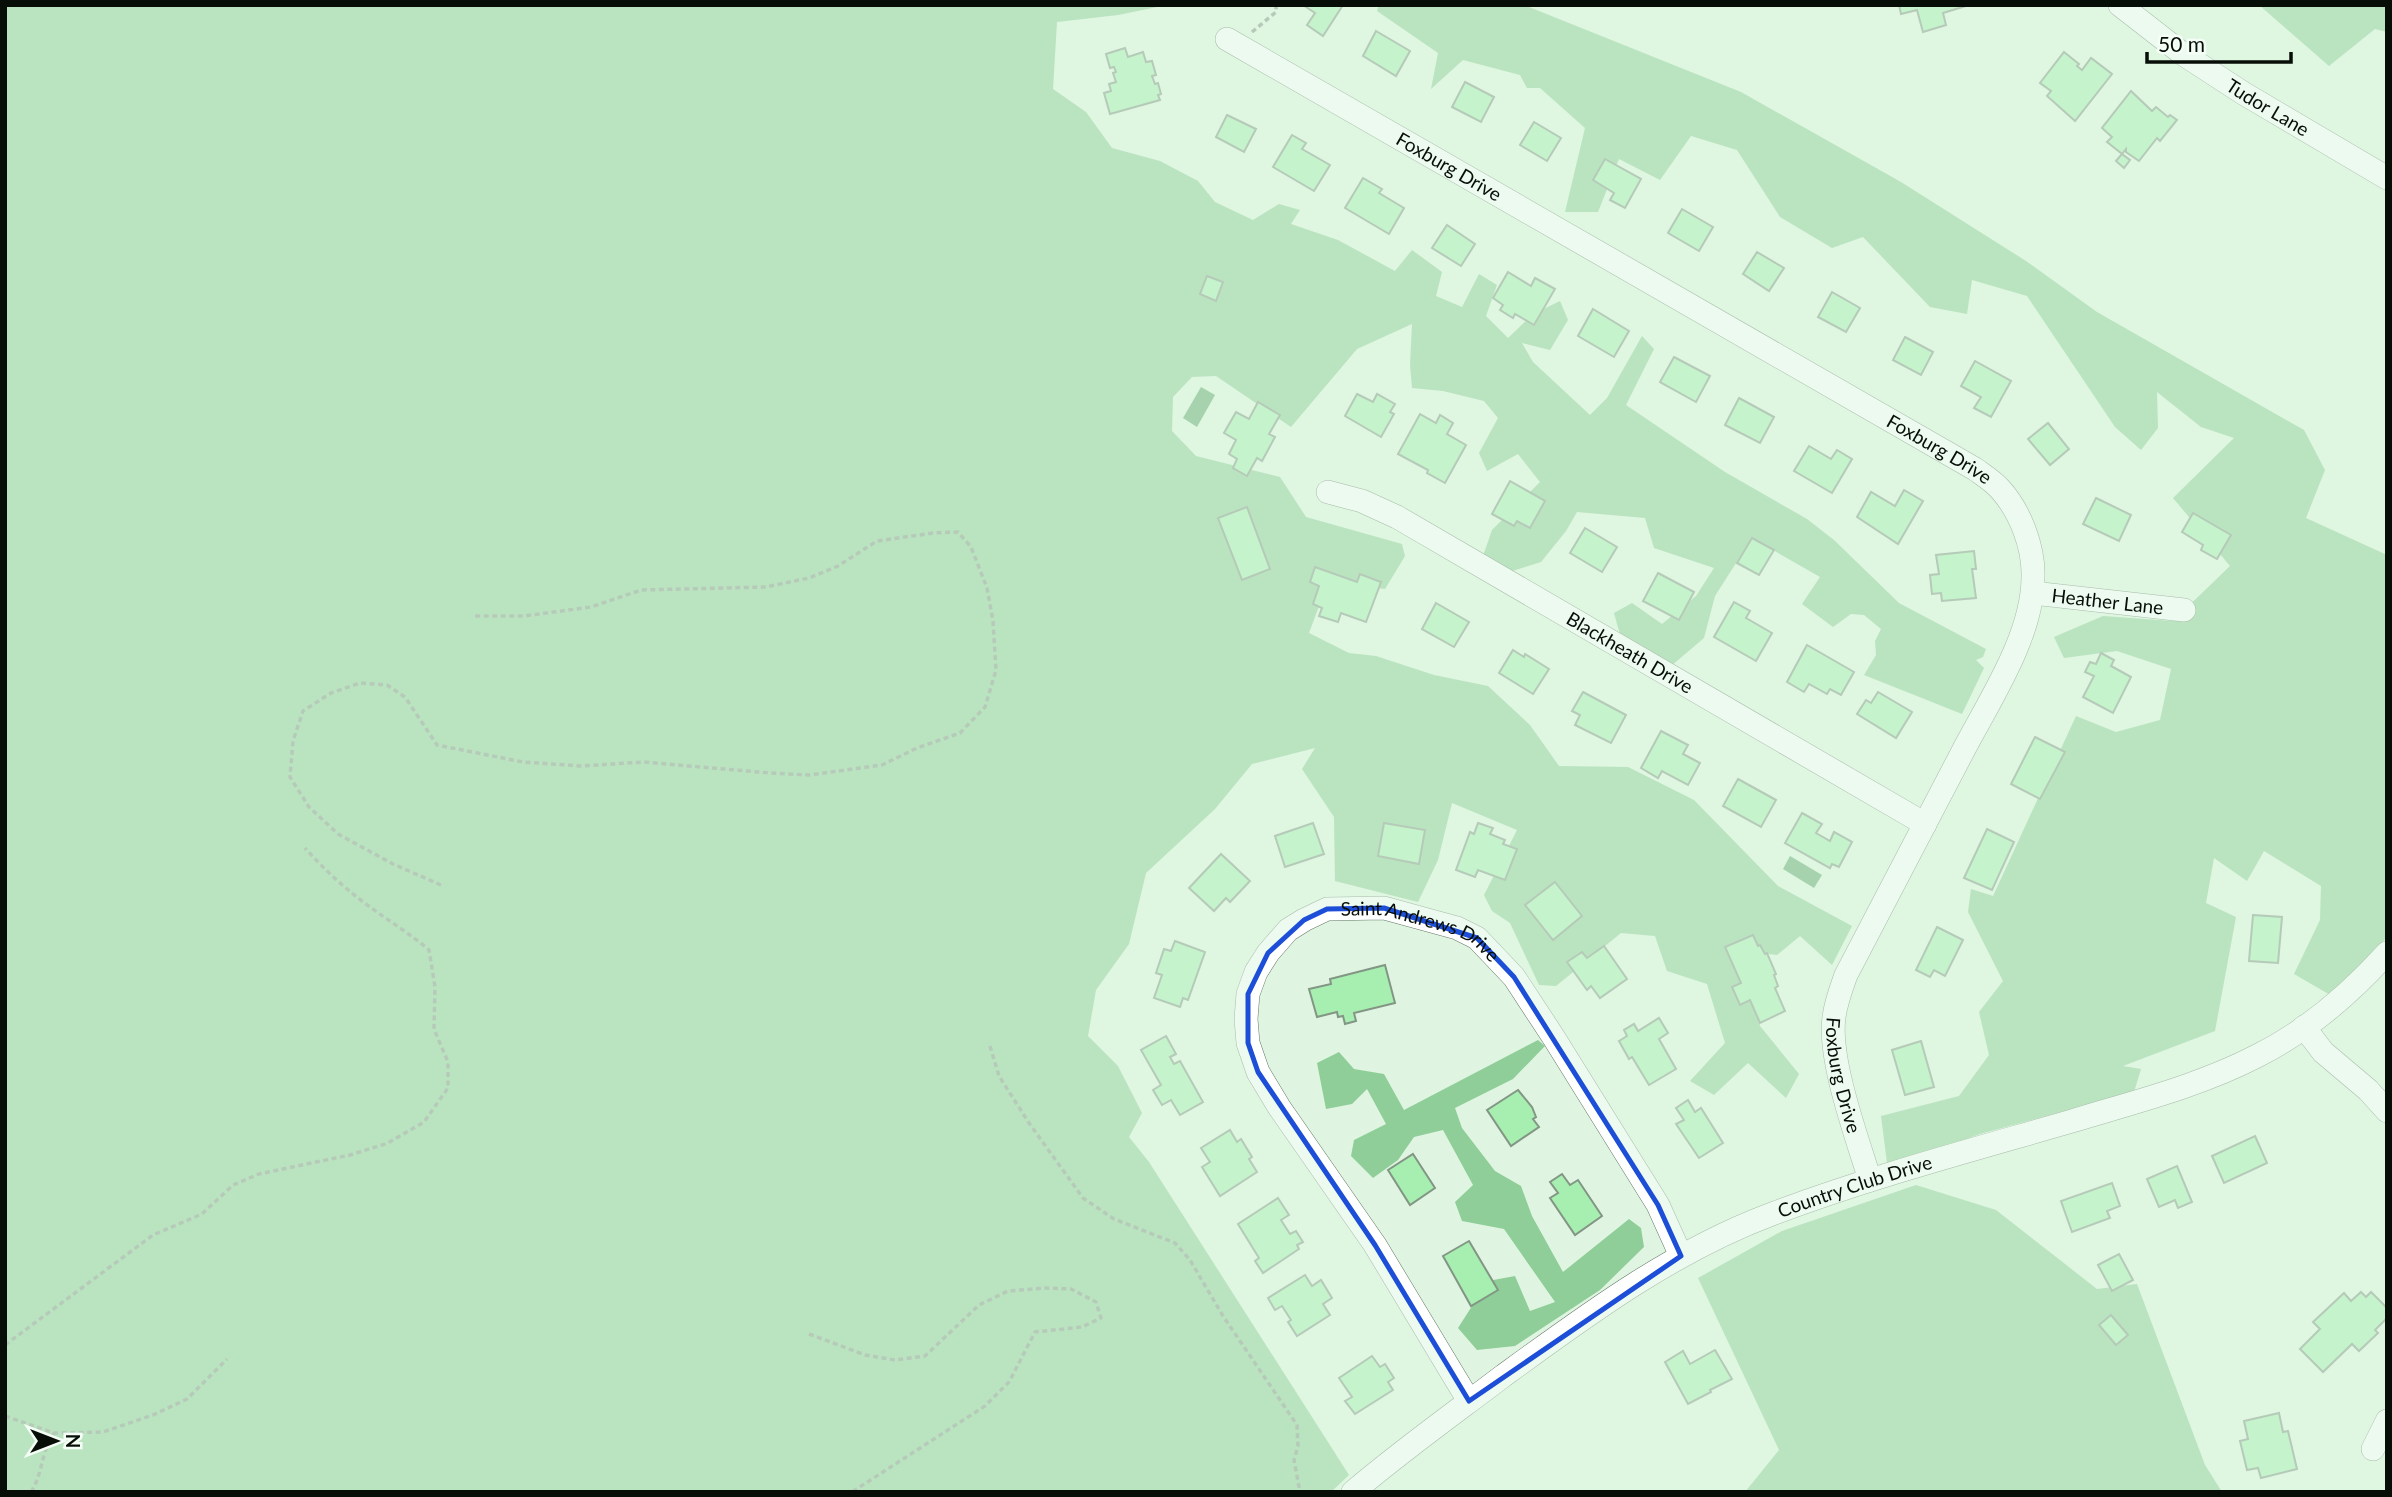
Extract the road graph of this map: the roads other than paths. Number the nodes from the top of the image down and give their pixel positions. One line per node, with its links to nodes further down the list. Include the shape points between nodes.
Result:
1 (2120, 5): 3 (street, Tudor Lane, via 2243,93)
2 (1232, 42): 5 (street, Foxburg Drive, via 1975,468 2014,508 2030,553)
3 (2387, 178)
4 (1328, 492): 7 (street, Blackheath Drive, via 1397,517)
5 (2033, 593): 6 (street, Heather Lane); 7 (street, Foxburg Drive, via 2022,636)
6 (2185, 610)
7 (1926, 824): 11 (street, Foxburg Drive, via 1846,975 1833,1018 1838,1062)
8 (2387, 953): 9 (street, Country Club Drive, via 2333,1006)
9 (2304, 1027): 10 (street, via 2323,1052); 11 (street, Country Club Drive, via 2258,1056 2205,1079)
10 (2387, 1111)
11 (1870, 1180): 12 (street, Country Club Drive, via 1771,1214)
12 (1681, 1256): 13 (street, Country Club Drive, via 1615,1295); 13 (street, Saint Andrews Drive, via 1658,1205 1554,1038 1493,952 1457,928 1384,908 1327,909 1304,919 1288,930 1256,972 1248,994 1248,1043 1258,1072 1279,1107 1375,1245)
13 (1469, 1401): 16 (street, Country Club Drive)
14 (2387, 1420): 15 (street)
15 (2373, 1449)
16 (1353, 1492)

